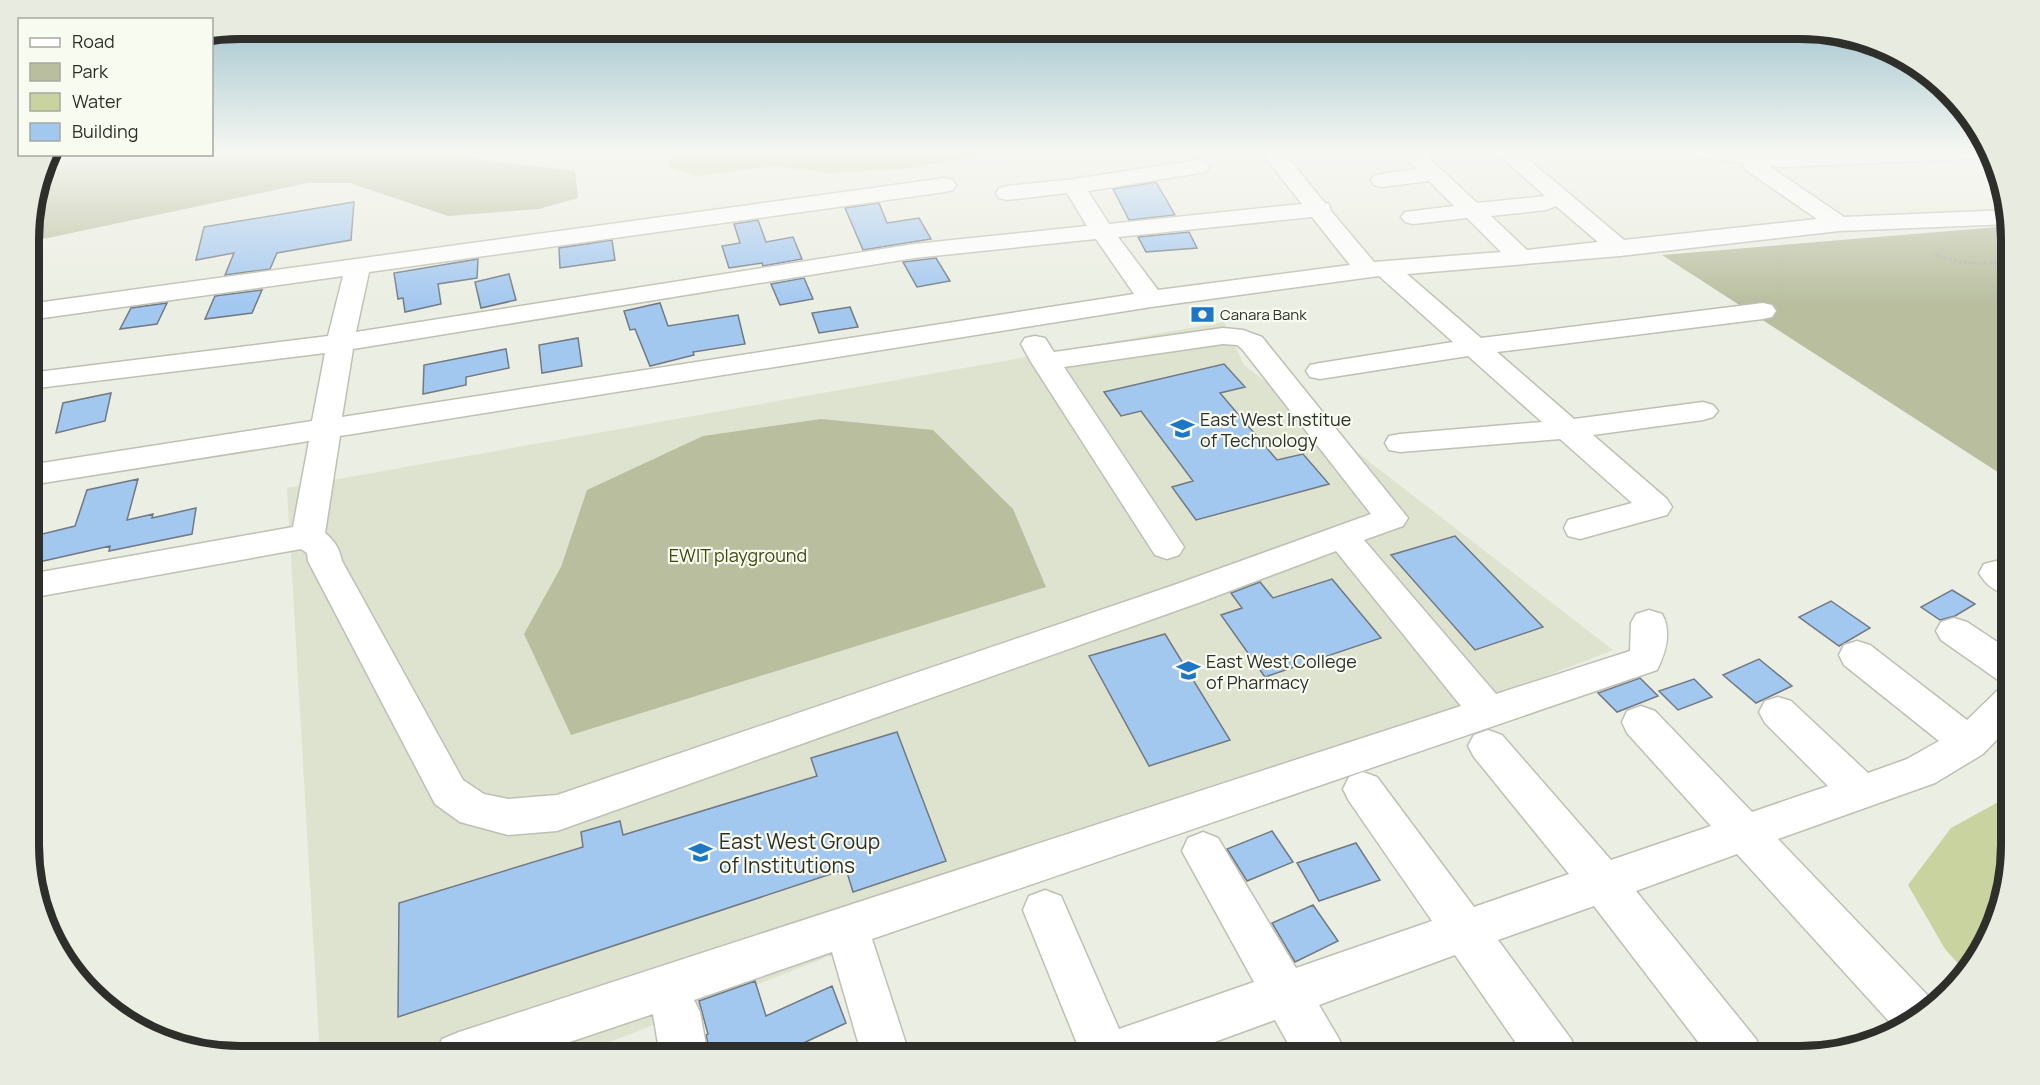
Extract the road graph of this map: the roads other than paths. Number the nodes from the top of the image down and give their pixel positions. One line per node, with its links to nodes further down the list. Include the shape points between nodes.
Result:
1 (819, 203): 16 (street)
2 (1084, 203): 13 (street)
3 (1316, 203): 8 (street)
4 (1463, 203): 9 (street)
5 (1546, 203): 9 (street)
6 (1566, 203): 14 (street)
7 (1816, 203): 12 (street)
8 (1321, 209): 13 (street); 17 (street)
9 (1472, 211): 10 (street); 15 (street)
10 (1413, 217)
11 (1999, 217): 12 (street)
12 (1839, 224): 14 (street)
13 (1102, 231): 18 (street); 22 (street, via 914,252)
14 (1620, 249): 15 (street)
15 (1521, 258): 17 (street)
16 (358, 267): 19 (street); 22 (street)
17 (1376, 269): 18 (street); 23 (street)
18 (1151, 299): 21 (street)
19 (39, 311)
20 (1764, 311): 23 (street)
21 (1019, 320): 24 (street); 28 (street)
22 (340, 344): 26 (street); 28 (street)
23 (1474, 347): 25 (street); 29 (street)
24 (1045, 362): 34 (street, via 1223,336 1252,343 1392,518); 35 (street)
25 (1320, 371)
26 (39, 380)
27 (1702, 411): 29 (street)
28 (325, 428): 31 (street); 33 (street)
29 (1567, 429): 30 (street); 32 (street, via 1656,507)
30 (1400, 443)
31 (39, 473)
32 (1580, 528)
33 (308, 536): 34 (street, via 323,549 325,561 449,792 474,810 508,817 557,813); 36 (street)
34 (1342, 536): 44 (street)
35 (1167, 547)
36 (39, 584)
37 (1649, 623): 44 (street, via 1644,660)
38 (1954, 631): 40 (street)
39 (1857, 655): 45 (street)
40 (2001, 663)
41 (2001, 711): 45 (street)
42 (1778, 712): 47 (street)
43 (1641, 722): 48 (street)
44 (1488, 729): 50 (street); 57 (street)
45 (1969, 743): 47 (street, via 1921,771)
46 (1363, 789): 52 (street)
47 (1861, 792): 48 (street)
48 (1746, 832): 50 (street); 56 (street)
49 (1203, 851): 54 (street)
50 (1603, 883): 52 (street); 64 (street)
51 (1045, 910): 60 (street)
52 (1464, 932): 54 (street); 63 (street)
53 (854, 950): 59 (street)
54 (1288, 994): 61 (street); 62 (street)
55 (676, 1012): 58 (street)
56 (1911, 1012)
57 (490, 1046)
58 (682, 1046)
59 (883, 1046)
60 (1104, 1046)
61 (1137, 1046)
62 (1317, 1046)
63 (1547, 1046)
64 (1731, 1046)

